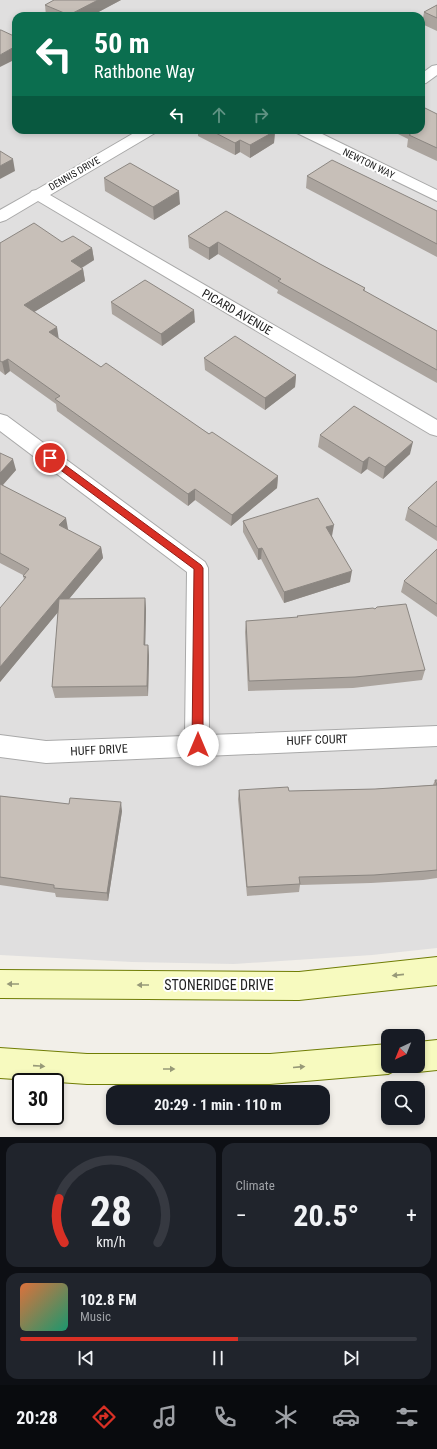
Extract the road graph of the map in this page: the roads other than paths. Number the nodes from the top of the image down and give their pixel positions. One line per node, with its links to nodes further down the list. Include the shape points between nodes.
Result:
1 (437, 69): 2 (street)
2 (425, 77)
3 (143, 134): 5 (street, DENNIS DRIVE)
4 (316, 134): 6 (street, NEWTON WAY, via 331,138)
5 (37, 194): 7 (street, DENNIS DRIVE); 9 (street, PICARD AVENUE)
6 (437, 196)
7 (0, 217)
8 (0, 421): 11 (street, via 198,568)
9 (437, 429)
10 (437, 736): 11 (street, HUFF COURT)
11 (198, 745): 12 (street, HUFF DRIVE, via 46,752)
12 (0, 746)
13 (437, 971): 14 (main road, STONERIDGE DRIVE, one-way to 14, via 299,986)
14 (0, 984)
15 (437, 1055): 16 (main road)
16 (425, 1056)
17 (381, 1060): 18 (main road, one-way to 17, via 87,1069 270,1069)
18 (0, 1063)

